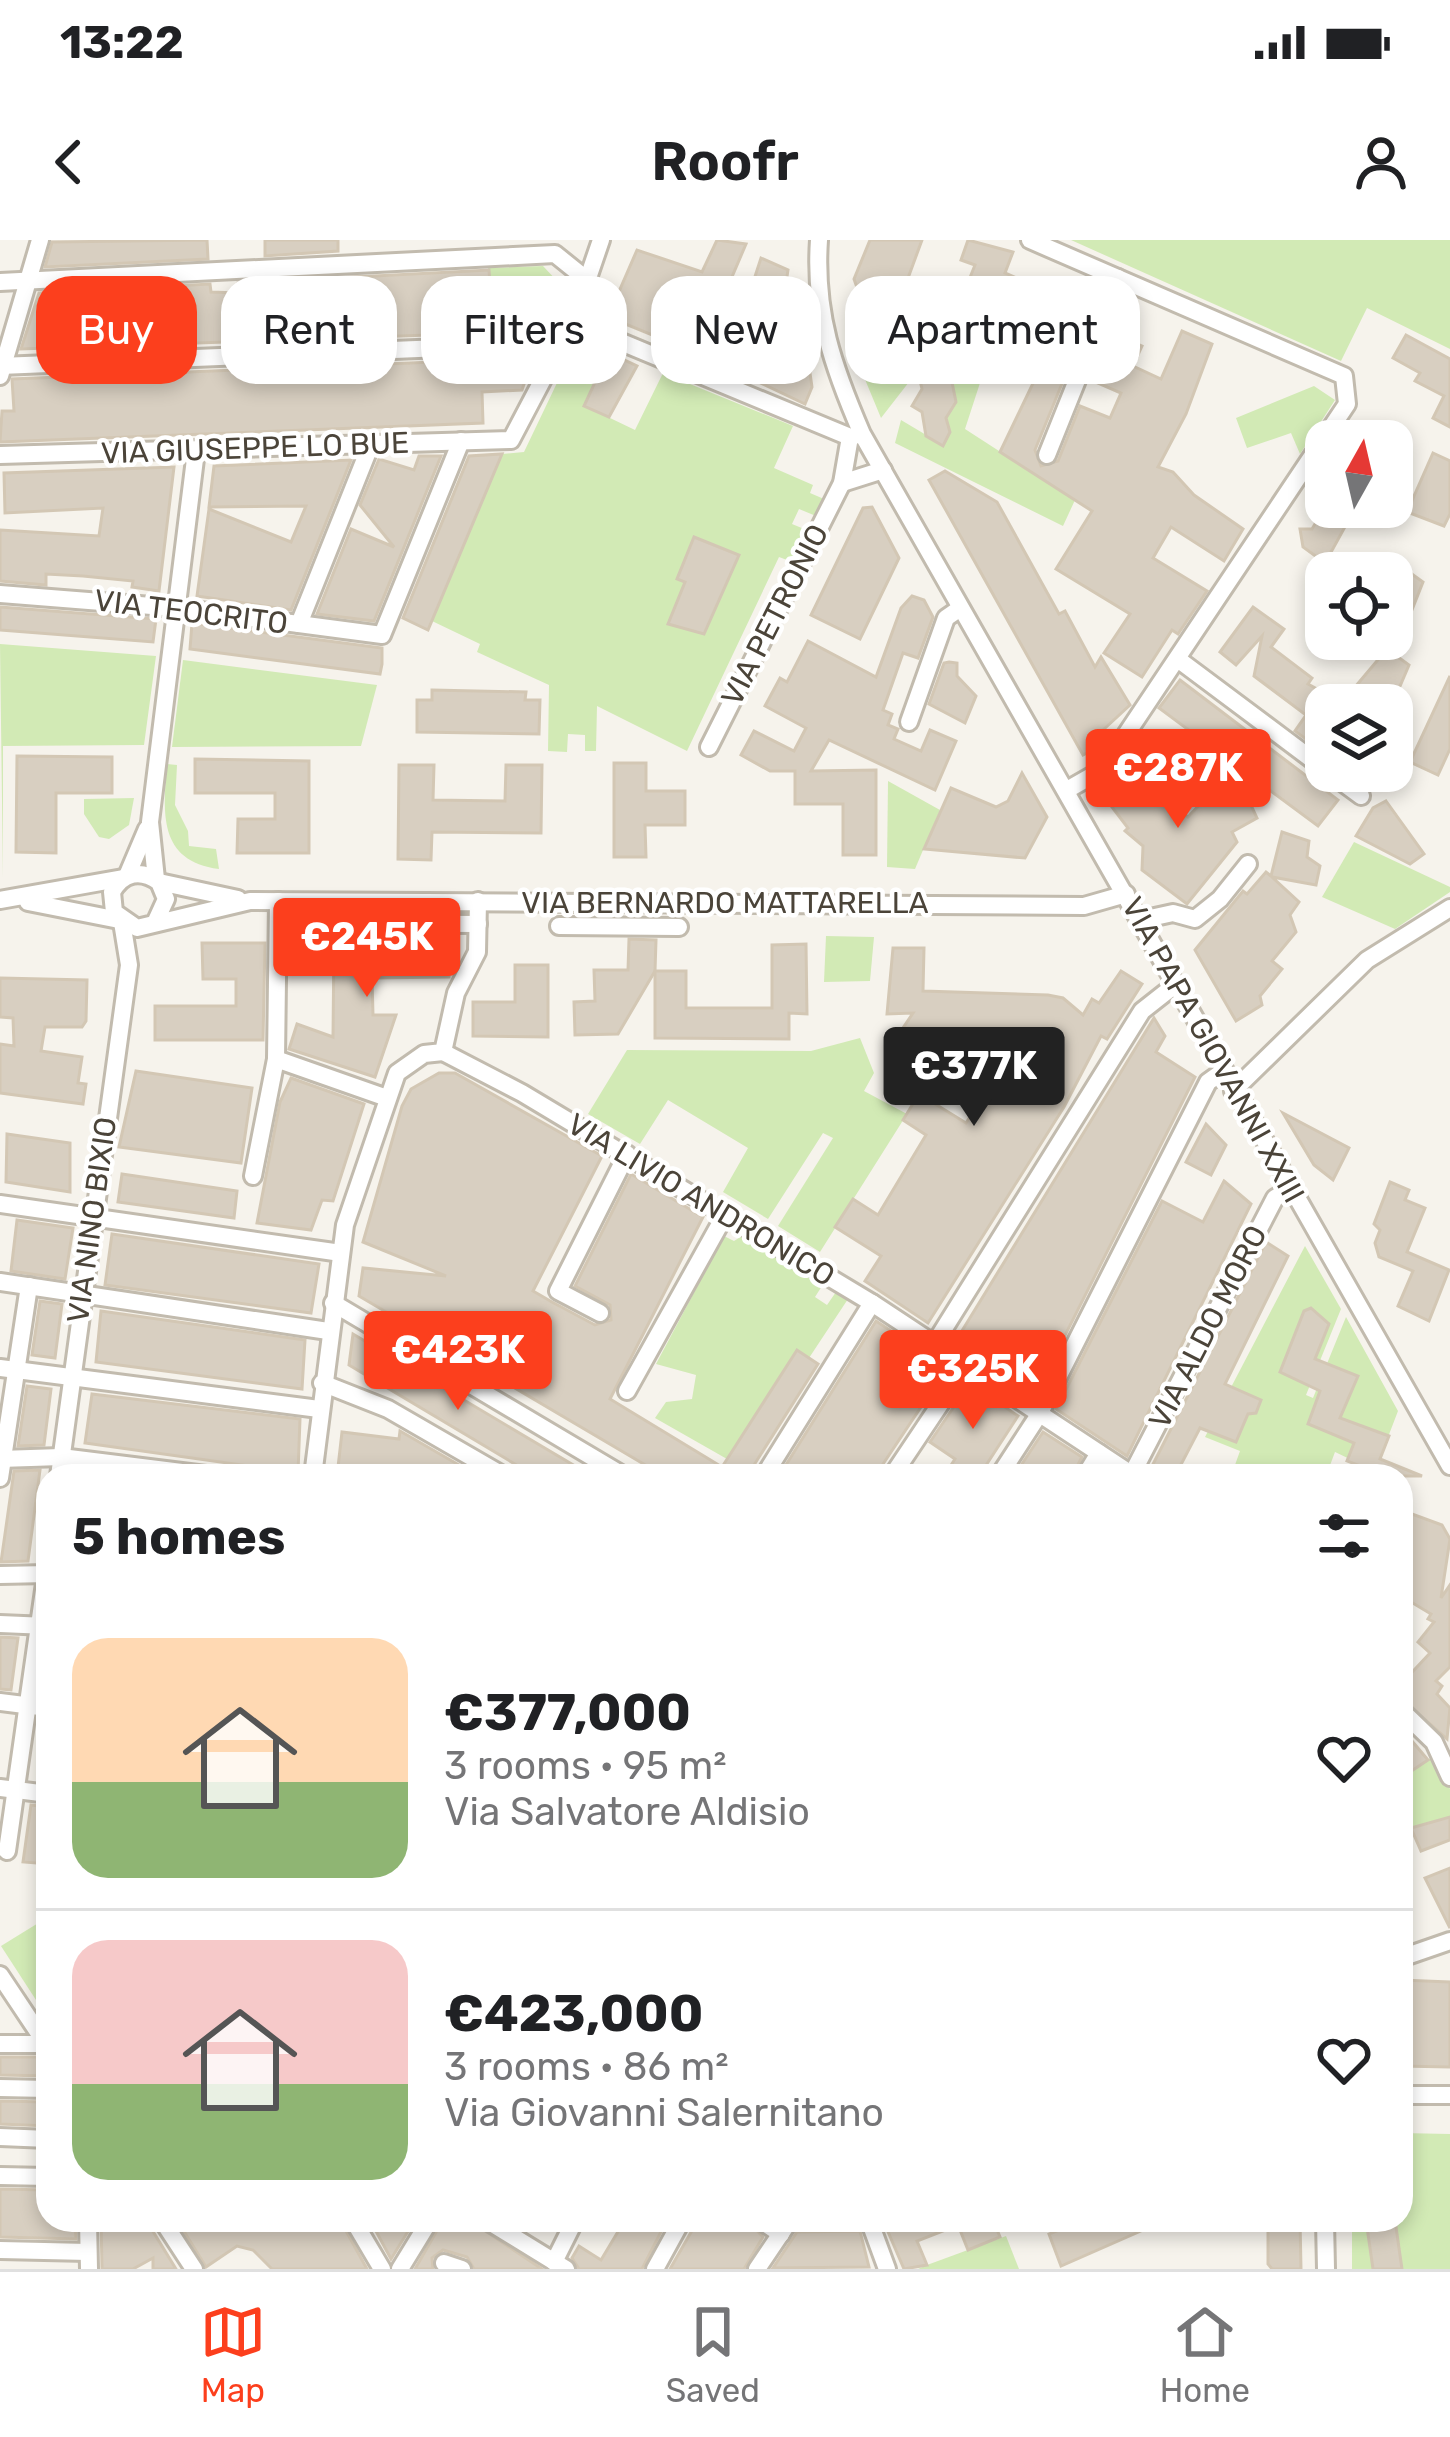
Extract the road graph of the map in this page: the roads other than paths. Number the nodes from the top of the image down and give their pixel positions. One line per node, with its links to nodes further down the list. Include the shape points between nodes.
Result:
1 (40, 240): 8 (street)
2 (601, 240): 6 (street)
3 (819, 240): 16 (street, VIA PAPA GIOVANNI XXIII, via 827,353)
4 (1030, 240): 7 (street)
5 (582, 276): 8 (street, via 555,254)
6 (587, 276)
7 (1113, 276)
8 (29, 280): 9 (street); 13 (street)
9 (0, 282)
10 (1140, 287): 28 (street, via 1345,376 1347,404)
11 (627, 344): 16 (street)
12 (421, 351): 13 (street)
13 (1, 370)
14 (541, 384): 17 (street, VIA GIUSEPPE LO BUE, via 511,440)
15 (1075, 384): 21 (street)
16 (856, 435): 22 (street, VIA PAPA GIOVANNI XXIII); 23 (street, VIA PETRONIO)
17 (461, 441): 18 (street, VIA GIUSEPPE LO BUE); 27 (street, VIA TEOCRITO, via 382,635)
18 (371, 444): 19 (street, VIA GIUSEPPE LO BUE); 27 (street)
19 (196, 451): 20 (street, VIA GIUSEPPE LO BUE); 25 (street)
20 (0, 455)
21 (1046, 455)
22 (874, 472): 23 (street); 26 (street, VIA PAPA GIOVANNI XXIII)
23 (842, 483): 30 (street, VIA PETRONIO)
24 (0, 594): 25 (street, VIA TEOCRITO)
25 (178, 608): 27 (street, VIA TEOCRITO); 35 (street)
26 (959, 609): 29 (street, via 946,618); 32 (street, VIA PAPA GIOVANNI XXIII)
27 (299, 624)
28 (1179, 660): 31 (street); 32 (street, via 1095,773)
29 (909, 722)
30 (709, 748)
31 (1305, 754)
32 (1067, 790): 39 (street, VIA PAPA GIOVANNI XXIII)
33 (1355, 792): 34 (street)
34 (1360, 796)
35 (150, 822): 37 (street); 38 (street)
36 (1248, 864): 45 (street, via 1195,919 1173,913)
37 (125, 876): 38 (street); 40 (street); 46 (street, via 112,892)
38 (158, 880): 41 (street); 48 (street, via 166,898)
39 (1126, 894): 43 (street, VIA BERNARDO MATTARELLA, via 1084,906); 45 (street, VIA PAPA GIOVANNI XXIII)
40 (8, 900): 46 (street)
41 (250, 901): 42 (street, VIA BERNARDO MATTARELLA); 48 (street)
42 (278, 901): 43 (street, VIA BERNARDO MATTARELLA); 47 (street)
43 (478, 901): 49 (street)
44 (1450, 908): 57 (street, via 1367,960)
45 (1141, 920): 53 (street, VIA PAPA GIOVANNI XXIII)
46 (121, 921): 48 (street); 52 (street)
47 (278, 922): 49 (street); 55 (street)
48 (153, 924): 52 (street)
49 (478, 924): 54 (street)
50 (559, 926): 51 (street)
51 (679, 927)
52 (129, 965): 64 (street, VIA NINO BIXIO)
53 (1175, 985): 56 (street, VIA PAPA GIOVANNI XXIII); 73 (street, via 1142,1011)
54 (443, 1052): 58 (street, via 424,1054 397,1073); 59 (street, VIA LIVIO ANDRONICO)
55 (276, 1060): 58 (street); 60 (street)
56 (1222, 1072): 57 (street, VIA PAPA GIOVANNI XXIII); 80 (street, via 1208,1082)
57 (1233, 1091): 61 (street, VIA PAPA GIOVANNI XXIII)
58 (388, 1098): 65 (street)
59 (627, 1154): 63 (street, VIA LIVIO ANDRONICO); 71 (street, via 558,1291)
60 (253, 1176)
61 (1291, 1189): 93 (street, VIA ALDO MORO, via 1275,1198); 94 (street, VIA PAPA GIOVANNI XXIII)
62 (0, 1204): 64 (street)
63 (725, 1215): 69 (street, VIA LIVIO ANDRONICO); 78 (street)
64 (92, 1218): 65 (street); 68 (street, VIA NINO BIXIO)
65 (340, 1253): 70 (street)
66 (0, 1282): 67 (street)
67 (28, 1286): 68 (street); 75 (street)
68 (82, 1294): 72 (street); 76 (street, VIA NINO BIXIO)
69 (872, 1303): 73 (street, VIA LIVIO ANDRONICO); 88 (street)
70 (333, 1304): 72 (street); 87 (street)
71 (600, 1313)
72 (328, 1331): 77 (street)
73 (935, 1343): 74 (street, VIA LIVIO ANDRONICO)
74 (967, 1364): 80 (street, VIA LIVIO ANDRONICO); 89 (street)
75 (8, 1369): 76 (street); 82 (street)
76 (71, 1375): 79 (street); 84 (street, VIA NINO BIXIO)
77 (322, 1383): 79 (street); 86 (street, via 388,1409)
78 (627, 1391)
79 (319, 1409): 85 (street)
80 (1040, 1413): 81 (street, VIA LIVIO ANDRONICO); 90 (street)
81 (1100, 1453): 91 (street); 92 (street, VIA LIVIO ANDRONICO)
82 (1, 1459): 83 (street); 95 (street)
83 (43, 1464)
84 (60, 1464)
85 (314, 1464)
86 (483, 1464)
87 (604, 1464)
88 (771, 1464)
89 (900, 1464)
90 (1007, 1464)
91 (1093, 1464)
92 (1116, 1464)
93 (1139, 1464)
94 (1450, 1466)
95 (0, 1478)
96 (36, 1574): 97 (street)
97 (0, 1575)
98 (0, 1624): 99 (street)
99 (36, 1626)
100 (36, 1666): 102 (street)
101 (0, 1702): 102 (street)
102 (28, 1706): 103 (street); 106 (street)
103 (36, 1707)
104 (1413, 1722): 105 (street, via 1434,1742)
105 (1450, 1777)
106 (8, 1789): 107 (street)
107 (7, 1851)
108 (1450, 1941): 109 (street)
109 (1413, 1954)
110 (0, 1975): 111 (street)
111 (36, 2029)
112 (0, 2044): 113 (street)
113 (36, 2045)
114 (0, 2088): 115 (street)
115 (36, 2089)
116 (1413, 2095): 117 (street)
117 (1450, 2096)
118 (0, 2137): 119 (street)
119 (36, 2138)
120 (0, 2176): 121 (street)
121 (36, 2177)
122 (170, 2232): 134 (street)
123 (360, 2232): 135 (street)
124 (423, 2232): 136 (street)
125 (506, 2232): 133 (street)
126 (571, 2232): 133 (street)
127 (672, 2232): 137 (street)
128 (783, 2232): 138 (street)
129 (873, 2232): 139 (street)
130 (1325, 2232): 140 (street)
131 (0, 2250): 132 (street)
132 (88, 2260)
133 (560, 2265)
134 (194, 2269)
135 (382, 2269)
136 (400, 2269)
137 (655, 2269)
138 (757, 2269)
139 (887, 2269)
140 (1326, 2269)

